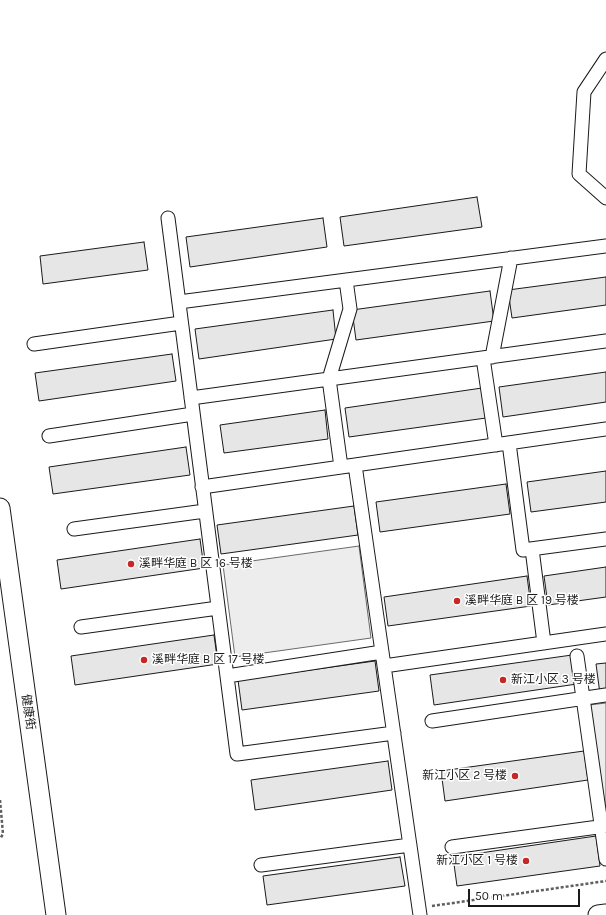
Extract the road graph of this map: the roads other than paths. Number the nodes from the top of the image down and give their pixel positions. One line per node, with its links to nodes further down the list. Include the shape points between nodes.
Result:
1 (606, 59): 2 (street, via 584,92 579,174)
2 (606, 198)
3 (168, 218): 7 (street)
4 (606, 246): 5 (street)
5 (511, 258): 6 (street); 11 (street)
6 (346, 280): 7 (street); 12 (street, via 350,308)
7 (178, 302): 8 (street)
8 (181, 323): 10 (street); 13 (street)
9 (606, 342): 11 (street)
10 (34, 344)
11 (487, 358): 12 (street); 17 (street)
12 (329, 379): 13 (street); 19 (street)
13 (191, 398): 14 (street)
14 (193, 414): 16 (street); 20 (street)
15 (606, 429): 17 (street)
16 (49, 436)
17 (503, 444): 18 (street); 25 (street, via 523,550)
18 (355, 465): 19 (street); 30 (street)
19 (341, 467): 20 (street)
20 (202, 487): 22 (street)
21 (0, 508): 45 (street, 健康街)
22 (205, 511): 23 (street); 26 (street)
23 (74, 530)
24 (606, 539): 25 (street)
25 (532, 549): 29 (street)
26 (218, 608): 27 (street); 33 (street)
27 (81, 627)
28 (606, 634): 29 (street)
29 (544, 643): 32 (street)
30 (382, 652): 32 (street); 33 (street)
31 (577, 656): 35 (street)
32 (384, 666): 37 (street)
33 (227, 676): 37 (street, via 237,754)
34 (606, 696): 35 (street)
35 (583, 699): 36 (street); 38 (street)
36 (432, 721)
37 (394, 733): 39 (street)
38 (604, 826): 40 (street); 41 (street)
39 (410, 845): 42 (street); 43 (street)
40 (452, 847)
41 (606, 859)
42 (261, 865)
43 (419, 911)
44 (606, 914): 46 (street)
45 (56, 915)
46 (598, 915)

